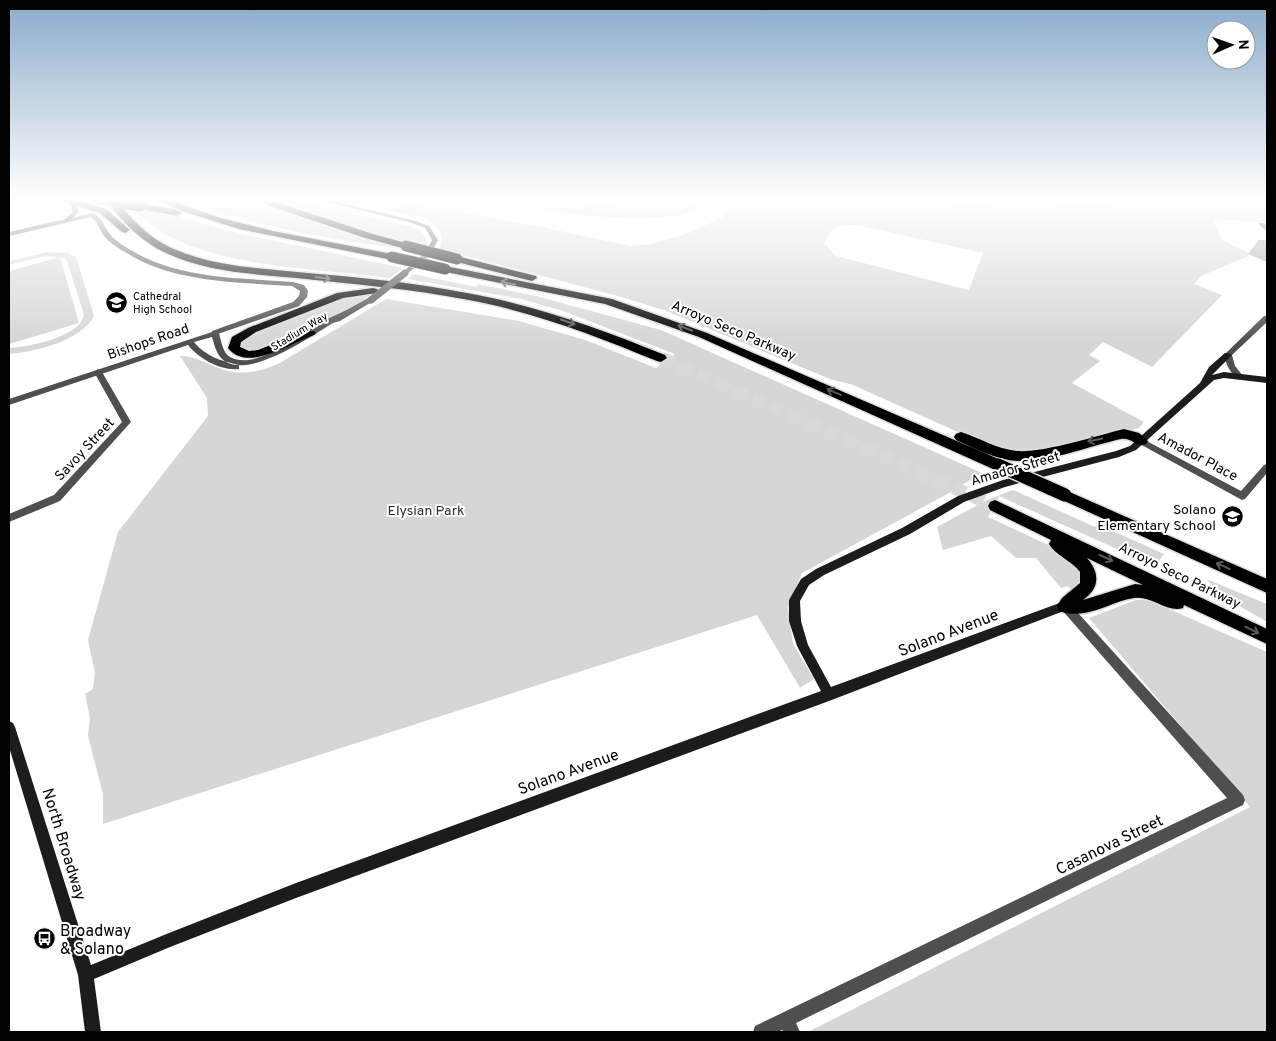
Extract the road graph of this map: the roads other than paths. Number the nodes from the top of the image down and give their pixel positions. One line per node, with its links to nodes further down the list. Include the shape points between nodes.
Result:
1 (122, 247): 10 (street, Bishops Road, via 171,269 298,285 303,289 304,294 296,304)
2 (163, 247): 7 (highway, one-way to 7, via 198,260 230,267 468,296)
3 (342, 247): 6 (highway, Arroyo Seco Parkway, one-way to 3, bridge)
4 (408, 247): 6 (highway, bridge, via 538,279)
5 (433, 247): 9 (street, Stadium Way, bridge, via 371,300)
6 (608, 301): 20 (highway, Arroyo Seco Parkway, one-way to 6, via 703,335)
7 (550, 316): 11 (highway, via 430,297 358,292 341,295 252,330 236,340 234,348 243,354 262,353); 14 (highway, one-way to 14)
8 (1267, 318): 13 (street)
9 (338, 319): 11 (street, Stadium Way); 12 (street, Stadium Way, via 335,324 283,355 256,366 222,364 196,350)
10 (215, 333): 11 (street, Stadium Way, via 227,358 249,362 274,354); 12 (street, Bishops Road)
11 (310, 333)
12 (190, 342): 15 (street, Bishops Road)
13 (1228, 354): 16 (street, via 1231,366); 18 (main road)
14 (661, 358)
15 (98, 372): 19 (street, Bishops Road); 24 (street, Savoy Street, via 127,422 57,498)
16 (1239, 376): 17 (main road, Amador Street); 18 (main road, Amador Street, via 1217,376)
17 (1267, 380)
18 (1203, 383): 21 (main road, Amador Street)
19 (9, 402)
20 (879, 411): 21 (highway, one-way to 20, via 1124,434 1040,454 1007,455); 26 (highway, Arroyo Seco Parkway, one-way to 20, bridge)
21 (1141, 441): 22 (street, Amador Place, via 1242,496); 30 (main road, Amador Street, via 1119,454 1003,484 962,499 804,582 794,600 795,622 803,646)
22 (1267, 467)
23 (995, 506): 25 (highway, Arroyo Seco Parkway)
24 (9, 518)
25 (1030, 522): 27 (highway, via 1079,558 1088,570 1090,581 1085,589); 28 (highway, Arroyo Seco Parkway, one-way to 28)
26 (1267, 586)
27 (1065, 606): 28 (highway, via 1085,607 1135,591 1148,592 1186,607); 30 (main road, Solano Avenue); 33 (street, Casanova Street, via 1238,800)
28 (1224, 616): 29 (highway, Arroyo Seco Parkway, one-way to 29)
29 (1267, 637)
30 (829, 695): 32 (main road, Solano Avenue, via 290,893)
31 (9, 727): 32 (main road, North Broadway)
32 (86, 975): 34 (main road, North Broadway)
33 (789, 1026): 35 (street, Casanova Street)
34 (93, 1032)
35 (761, 1032)

